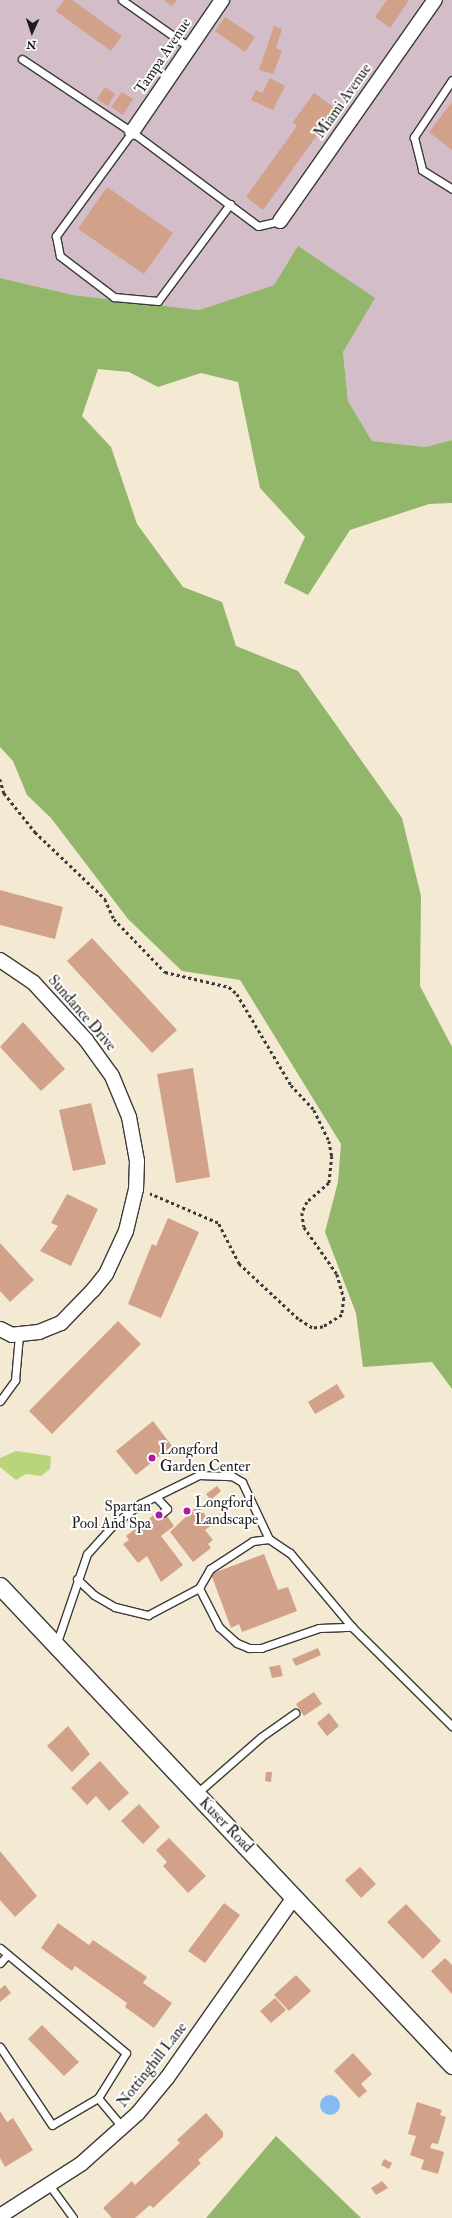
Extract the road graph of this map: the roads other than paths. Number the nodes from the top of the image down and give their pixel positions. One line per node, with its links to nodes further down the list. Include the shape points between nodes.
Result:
1 (122, 0): 4 (lane)
2 (222, 0): 4 (street, Tampa Avenue)
3 (435, 0): 10 (street, Miami Avenue)
4 (189, 48): 7 (street, Tampa Avenue)
5 (22, 59): 7 (lane)
6 (452, 80): 8 (lane, via 414,136 422,170)
7 (132, 132): 9 (lane); 9 (lane, via 56,236 60,256 114,297 158,301)
8 (452, 189)
9 (230, 204): 10 (lane, via 258,226)
10 (280, 221)
11 (0, 960): 13 (street, Sundance Drive, via 33,982 86,1040 108,1071 123,1099 137,1161 136,1189 126,1231 106,1274 61,1323 39,1332)
12 (0, 1329): 13 (street, Sundance Drive)
13 (19, 1335): 14 (lane, via 15,1380)
14 (0, 1401)
15 (156, 1497): 16 (lane, via 167,1509); 17 (lane, via 199,1475 232,1476 242,1482); 18 (lane, via 114,1524 87,1554)
16 (162, 1513)
17 (269, 1539): 20 (lane, via 253,1541 210,1569); 21 (lane, via 290,1553)
18 (78, 1579): 20 (lane, via 111,1605 148,1615); 22 (lane)
19 (0, 1586): 22 (street, Kuser Road)
20 (199, 1588): 21 (lane, via 219,1627 237,1643 250,1648 261,1648 319,1628)
21 (352, 1627): 24 (lane)
22 (55, 1647): 25 (street, Kuser Road)
23 (296, 1713): 25 (lane, via 261,1737)
24 (452, 1726)
25 (196, 1794): 26 (street, Kuser Road)
26 (294, 1897): 31 (street, Kuser Road); 33 (street, Nottinghill Lane, via 167,2078)
27 (0, 1948): 28 (lane)
28 (7, 1955): 29 (lane); 32 (lane, via 126,2053)
29 (0, 1963)
30 (0, 2047): 32 (lane, via 52,2125)
31 (452, 2065)
32 (98, 2098): 33 (lane)
33 (123, 2128): 34 (street, Nottinghill Lane)
34 (50, 2186): 35 (street, Nottinghill Lane); 36 (lane)
35 (0, 2216)
36 (73, 2218)

